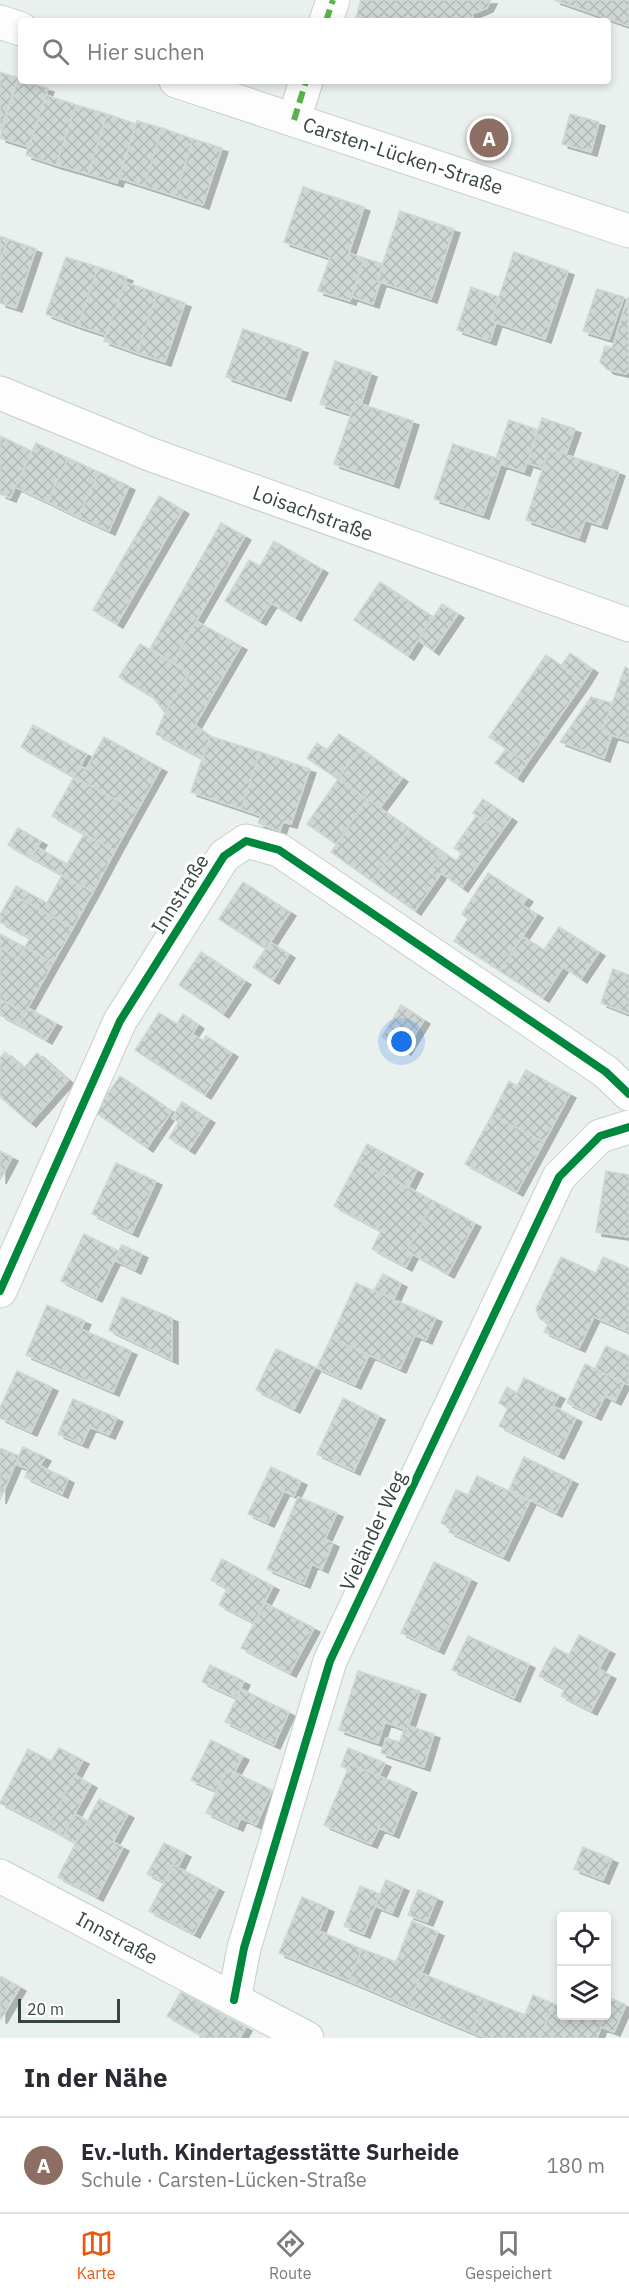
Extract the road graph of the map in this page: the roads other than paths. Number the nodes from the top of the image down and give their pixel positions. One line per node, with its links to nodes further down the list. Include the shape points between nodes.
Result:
1 (333, 0): 2 (street)
2 (327, 18)
3 (0, 22): 4 (street)
4 (18, 28)
5 (185, 84): 7 (street, Carsten-Lücken-Straße)
6 (305, 84): 7 (street)
7 (294, 120): 8 (street, Carsten-Lücken-Straße)
8 (629, 231)
9 (0, 393): 10 (street, Loisachstraße, via 152,455)
10 (629, 625)
11 (629, 1094): 13 (street, Innstraße, via 606,1072 279,850 246,841 224,856 120,1021)
12 (629, 1127): 15 (street, Vieländer Weg, via 600,1136 559,1178 330,1661 244,1948)
13 (0, 1291)
14 (0, 1876): 15 (street, Innstraße)
15 (234, 2000): 16 (street)
16 (307, 2038)

